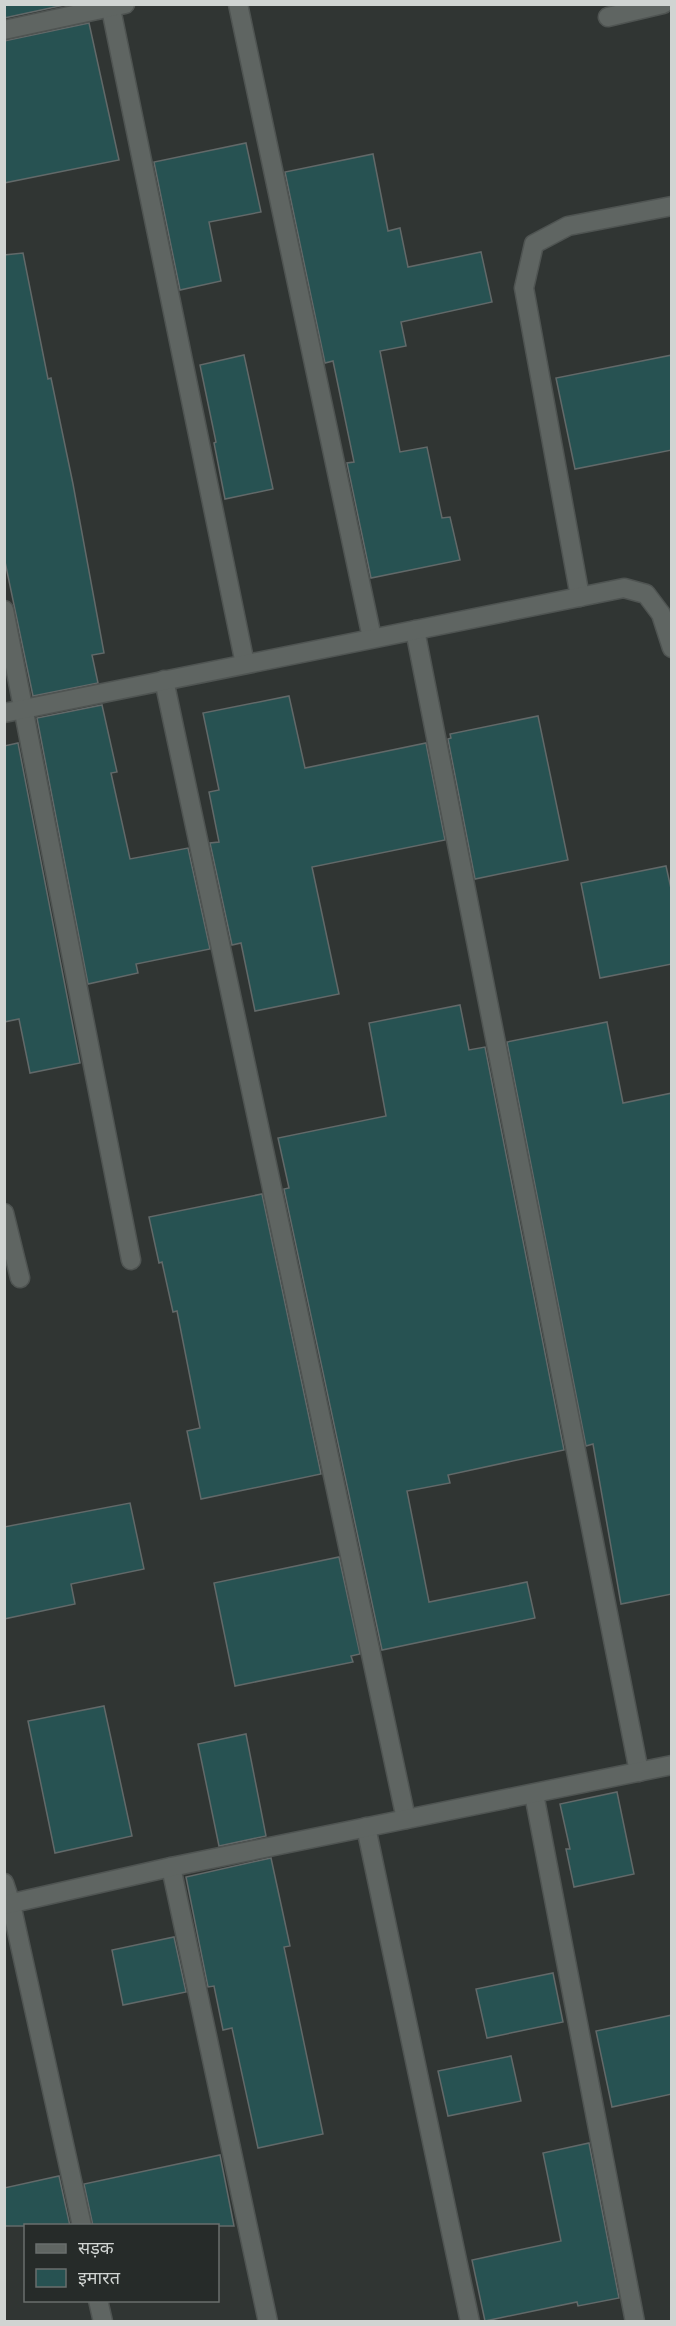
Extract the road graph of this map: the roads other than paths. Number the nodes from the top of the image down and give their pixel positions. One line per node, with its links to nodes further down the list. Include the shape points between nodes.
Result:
1 (237, 4): 10 (street)
2 (663, 4): 4 (street)
3 (115, 6): 5 (street); 12 (street)
4 (608, 17)
5 (4, 30)
6 (672, 206): 7 (street, via 568,226 534,244 524,288)
7 (580, 597): 9 (street); 11 (street, via 624,588 646,594 661,614)
8 (4, 610): 14 (street)
9 (415, 630): 10 (street); 20 (street)
10 (372, 638): 12 (street)
11 (672, 648)
12 (245, 664): 13 (street)
13 (164, 680): 14 (street); 22 (street)
14 (24, 708): 15 (street); 17 (street)
15 (4, 713)
16 (4, 1213): 18 (street)
17 (131, 1260)
18 (20, 1278)
19 (672, 1765): 20 (street)
20 (639, 1772): 21 (street)
21 (534, 1794): 22 (street); 32 (street)
22 (406, 1819): 23 (street)
23 (366, 1827): 24 (street); 31 (street)
24 (171, 1867): 26 (street); 30 (street)
25 (4, 1882): 26 (street)
26 (8, 1904): 27 (street)
27 (82, 2224)
28 (98, 2302): 29 (street)
29 (103, 2322)
30 (268, 2322)
31 (470, 2322)
32 (635, 2322)

